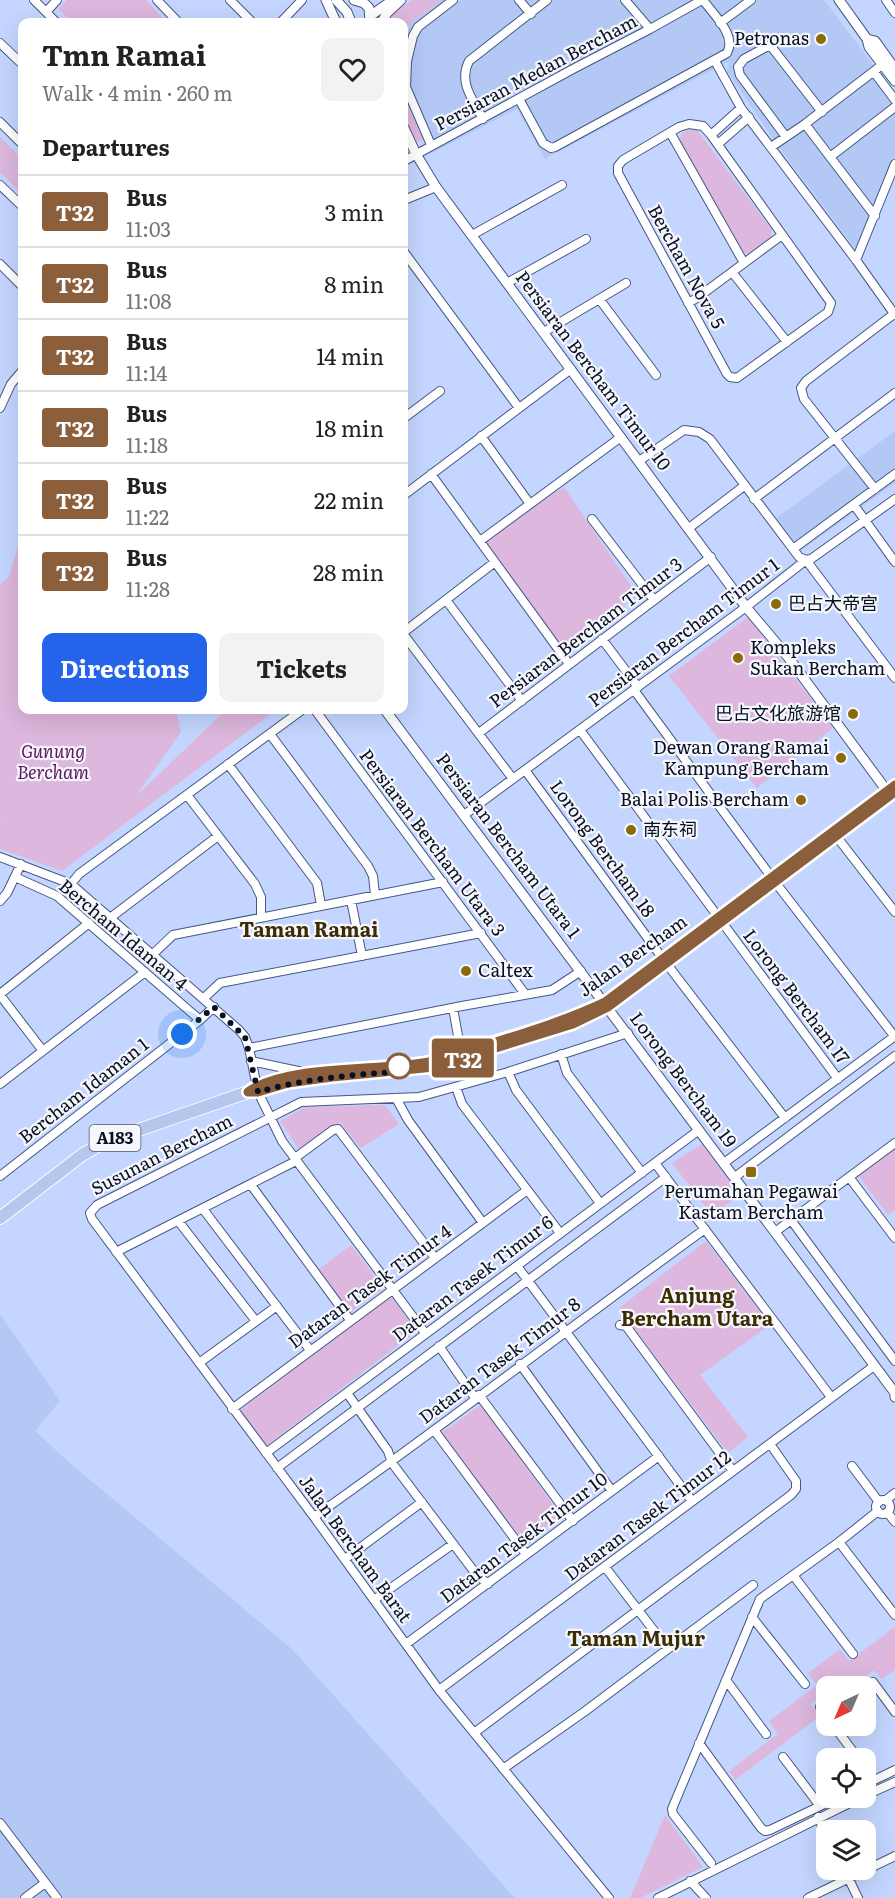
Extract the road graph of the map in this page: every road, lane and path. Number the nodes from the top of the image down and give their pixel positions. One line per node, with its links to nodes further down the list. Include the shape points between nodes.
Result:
1 (34, 0): 19 (street)
2 (57, 0): 19 (street)
3 (157, 0): 23 (street)
4 (230, 0): 24 (street)
5 (302, 0): 25 (street)
6 (326, 0): 26 (street)
7 (336, 0): 27 (street)
8 (393, 0): 29 (street)
9 (401, 0): 30 (street)
10 (453, 0): 35 (street, via 418,27)
11 (519, 0): 21 (street)
12 (547, 0): 21 (street)
13 (625, 0): 32 (street)
14 (702, 0): 31 (street); 32 (street, Persiaran Medan Bercham)
15 (751, 0): 31 (street)
16 (839, 0): 33 (street)
17 (885, 0): 20 (street)
18 (359, 1): 27 (street, via 350,5); 28 (street, via 369,8)
19 (46, 12): 22 (street)
20 (895, 13)
21 (531, 14): 49 (street, via 469,61 465,69 465,84)
22 (52, 18)
23 (174, 18)
24 (248, 18)
25 (285, 18)
26 (334, 18)
27 (347, 18)
28 (368, 18)
29 (370, 18)
30 (384, 18)
31 (720, 23): 37 (street, via 730,45 727,53)
32 (650, 29): 43 (street, Persiaran Medan Bercham)
33 (867, 39): 38 (street); 39 (street, via 874,41)
34 (0, 43): 36 (street)
35 (408, 57)
36 (18, 60)
37 (715, 61): 43 (street, via 550,148 543,143); 46 (street)
38 (882, 65): 40 (street); 41 (street)
39 (895, 69)
40 (874, 72): 44 (street); 47 (street)
41 (895, 81)
42 (408, 93): 58 (street)
43 (519, 99): 49 (street, Persiaran Medan Bercham)
44 (895, 100)
45 (895, 107): 61 (street)
46 (741, 108): 48 (street); 53 (street)
47 (822, 112): 51 (street); 55 (street, via 771,45 744,59 738,67 740,75)
48 (749, 117): 57 (street); 59 (street)
49 (483, 119): 58 (street, Persiaran Medan Bercham)
50 (0, 122): 56 (street)
51 (806, 124): 55 (street); 61 (street)
52 (671, 134): 53 (street, via 696,124); 75 (street); 82 (street, Bercham Nova 5, via 623,160 618,173)
53 (711, 135): 57 (street)
54 (408, 137): 60 (street, Persiaran Bercham Timur 10)
55 (786, 137): 59 (street)
56 (18, 140)
57 (718, 144): 71 (street)
58 (431, 145): 60 (street, Persiaran Medan Bercham)
59 (771, 147): 74 (street)
60 (416, 154): 62 (street, Persiaran Medan Bercham); 66 (street, Persiaran Bercham Timur 10)
61 (830, 157): 69 (street)
62 (408, 159)
63 (895, 164): 69 (street)
64 (0, 184): 68 (street)
65 (562, 185): 70 (street)
66 (436, 187): 67 (street); 70 (street, Persiaran Bercham Timur 10)
67 (408, 198)
68 (18, 202)
69 (875, 216): 74 (street)
70 (472, 235): 79 (street, Persiaran Bercham Timur 10)
71 (782, 235): 75 (street); 85 (street, via 831,303 828,312)
72 (586, 238): 79 (street)
73 (408, 257): 92 (street)
74 (856, 260): 83 (street)
75 (744, 263): 77 (street)
76 (0, 264): 78 (street)
77 (732, 272): 82 (street); 85 (street)
78 (18, 282)
79 (507, 283): 84 (street, Persiaran Bercham Timur 10)
80 (627, 283): 81 (street)
81 (600, 300): 84 (street); 87 (street)
82 (688, 303): 85 (street, Bercham Nova 5, via 728,374 734,378)
83 (894, 315): 95 (street, via 802,385 804,399)
84 (544, 332): 86 (street, Persiaran Bercham Timur 10)
85 (786, 342)
86 (570, 369): 92 (street); 96 (street, Persiaran Bercham Timur 10)
87 (656, 375)
88 (18, 376): 91 (street)
89 (440, 391): 93 (street)
90 (895, 393): 95 (street)
91 (0, 408)
92 (519, 408): 94 (street)
93 (408, 415)
94 (481, 436): 98 (street); 105 (street)
95 (835, 436): 102 (street); 103 (street)
96 (621, 437): 97 (street, Persiaran Bercham Timur 10); 105 (street)
97 (639, 460): 100 (street, via 684,430 699,432 710,439); 109 (street, Persiaran Bercham Timur 10)
98 (431, 474): 101 (street); 110 (street)
99 (895, 474): 102 (street, Persiaran Bercham Timur 1)
100 (744, 486): 103 (street); 109 (street)
101 (408, 489)
102 (875, 489): 106 (street, Persiaran Bercham Timur 1)
103 (754, 498): 111 (street)
104 (895, 499): 108 (street)
105 (530, 504): 110 (street)
106 (854, 505): 108 (street); 111 (street, Persiaran Bercham Timur 1)
107 (592, 519): 117 (street)
108 (865, 522): 113 (street, via 812,560); 115 (street)
109 (688, 528): 112 (street, Persiaran Bercham Timur 10)
110 (480, 541): 114 (street)
111 (793, 549): 113 (street, Persiaran Bercham Timur 1)
112 (711, 557): 117 (street, Persiaran Bercham Timur 3); 118 (street, Persiaran Bercham Timur 10)
113 (806, 560): 118 (street, Persiaran Bercham Timur 1); 123 (street)
114 (495, 562): 116 (street); 122 (street)
115 (895, 562)
116 (446, 600): 119 (street); 125 (street)
117 (654, 600): 121 (street, Persiaran Bercham Timur 3)
118 (746, 607): 124 (street, Persiaran Bercham Timur 1); 135 (street, Persiaran Bercham Timur 10)
119 (408, 631)
120 (408, 639): 130 (street)
121 (602, 639): 122 (street, Persiaran Bercham Timur 3); 124 (street)
122 (569, 664): 125 (street, Persiaran Bercham Timur 3)
123 (895, 678)
124 (636, 688): 129 (street, Persiaran Bercham Timur 1); 143 (street)
125 (522, 701): 130 (street, Persiaran Bercham Timur 3)
126 (297, 714): 131 (street)
127 (318, 714): 144 (street, Persiaran Bercham Utara 3)
128 (388, 714): 137 (street, Persiaran Bercham Utara 1)
129 (580, 730): 133 (street, Persiaran Bercham Timur 1); 153 (street, Lorong Bercham 17)
130 (479, 733): 134 (street)
131 (270, 734): 132 (street); 146 (street, via 368,866)
132 (228, 764): 136 (street); 149 (street, via 317,883)
133 (525, 770): 134 (street, Persiaran Bercham Timur 1); 158 (street, Lorong Bercham 18)
134 (513, 779): 137 (street, Persiaran Bercham Timur 1)
135 (893, 791): 138 (main road, Jalan Bercham / A183)
136 (187, 795): 139 (street); 145 (street, via 80,874)
137 (464, 815): 159 (street, Persiaran Bercham Utara 1)
138 (835, 834): 143 (main road, Jalan Bercham / A183); 150 (street)
139 (218, 836): 151 (street, via 255,884 261,897); 152 (street)
140 (0, 857): 141 (street)
141 (21, 864): 142 (street); 145 (street)
142 (15, 877): 148 (street); 154 (street, Bercham Idaman 4, via 57,896)
143 (774, 880): 153 (main road, Jalan Bercham / A183); 169 (street)
144 (442, 882): 146 (street); 155 (street, Persiaran Bercham Utara 3)
145 (71, 885): 152 (street)
146 (375, 895): 147 (street)
147 (351, 900): 149 (street); 157 (street)
148 (0, 901)
149 (321, 905): 151 (street)
150 (895, 912)
151 (261, 916): 156 (street, via 173,935)
152 (110, 918): 156 (street)
153 (720, 920): 158 (main road, Jalan Bercham / A183); 178 (street, Lorong Bercham 17)
154 (89, 923): 160 (street, Bercham Idaman 4); 161 (street)
155 (481, 933): 157 (street); 162 (street, Persiaran Bercham Utara 3)
156 (153, 954): 163 (street)
157 (362, 956): 163 (street, via 220,983)
158 (665, 961): 164 (main road, Jalan Bercham / A183); 184 (street, Lorong Bercham 18)
159 (581, 971): 162 (street, via 552,990); 164 (street, Persiaran Bercham Utara 1)
160 (145, 972): 167 (street, Bercham Idaman 4); 171 (street)
161 (0, 994): 171 (street)
162 (525, 994): 166 (street)
163 (204, 998): 165 (street)
164 (607, 1004): 168 (street, Lorong Bercham 19); 173 (main road, Jalan Bercham / A183)
165 (214, 1007): 167 (street, Bercham Idaman 1); 170 (street, via 245,1037)
166 (453, 1008): 170 (street); 173 (street)
167 (200, 1020): 191 (street, Bercham Idaman 1)
168 (628, 1033): 172 (street, Susunan Bercham); 185 (street, Lorong Bercham 19)
169 (895, 1037): 178 (street)
170 (249, 1048): 175 (street)
171 (43, 1051): 179 (street)
172 (561, 1054): 176 (street, Susunan Bercham); 190 (street, via 567,1073)
173 (462, 1056): 177 (main road, Jalan Bercham / A183); 181 (main road, Jalan Bercham / A183, via 427,1069 332,1077)
174 (895, 1056): 194 (street)
175 (251, 1061): 177 (street); 181 (street)
176 (508, 1072): 180 (street, Susunan Bercham); 197 (street, via 516,1090)
177 (308, 1073): 181 (main road, Jalan Bercham / A183)
178 (838, 1079): 184 (street)
179 (0, 1084)
180 (456, 1087): 182 (street, Susunan Bercham, via 419,1097); 196 (street, via 462,1104)
181 (254, 1090): 183 (street); 200 (main road, Jalan Bercham / A183, via 104,1142)
182 (396, 1098): 183 (street, Susunan Bercham, via 301,1102); 203 (street)
183 (269, 1118): 187 (street); 199 (street, Susunan Bercham)
184 (785, 1118): 189 (street)
185 (699, 1130): 188 (street, Dataran Tasek Timur 6); 189 (street, Lorong Bercham 19)
186 (895, 1143): 193 (street)
187 (295, 1160): 195 (street); 210 (street, via 338,1129); 213 (street)
188 (656, 1163): 190 (street, Dataran Tasek Timur 6); 192 (street)
189 (724, 1163): 194 (street, Lorong Bercham 19)
190 (642, 1173): 197 (street, Dataran Tasek Timur 6)
191 (0, 1176)
192 (666, 1177): 205 (street); 212 (street, Dataran Tasek Timur 6)
193 (849, 1177): 201 (street); 204 (street)
194 (735, 1178): 206 (street, Lorong Bercham 19)
195 (251, 1185): 198 (street); 216 (street)
196 (526, 1191): 203 (street, Dataran Tasek Timur 4); 207 (street)
197 (600, 1203): 207 (street, Dataran Tasek Timur 6)
198 (203, 1209): 202 (street); 214 (street)
199 (91, 1210): 209 (street, Jalan Bercham Barat, via 92,1219)
200 (0, 1218)
201 (791, 1220): 206 (street); 222 (street)
202 (179, 1222): 209 (street); 215 (street)
203 (483, 1223): 210 (street, Dataran Tasek Timur 4)
204 (892, 1228): 208 (street)
205 (705, 1229): 218 (street, Dataran Tasek Timur 8); 229 (street)
206 (775, 1232): 225 (street, Lorong Bercham 19)
207 (560, 1233): 211 (street, Dataran Tasek Timur 6)
208 (895, 1238)
209 (116, 1252): 223 (street, Jalan Bercham Barat)
210 (435, 1258): 213 (street, Dataran Tasek Timur 4)
211 (517, 1266): 212 (street); 219 (street, Dataran Tasek Timur 6)
212 (527, 1281): 218 (street); 220 (street, Dataran Tasek Timur 6)
213 (393, 1289): 216 (street, Dataran Tasek Timur 4); 219 (street)
214 (277, 1306): 215 (street); 221 (street)
215 (255, 1320): 223 (street)
216 (350, 1320): 221 (street, Dataran Tasek Timur 4)
217 (620, 1325): 239 (street, via 626,1326)
218 (565, 1331): 224 (street, Dataran Tasek Timur 8); 235 (street)
219 (425, 1333): 226 (street, Dataran Tasek Timur 6)
220 (439, 1346): 228 (street); 230 (street, Dataran Tasek Timur 6)
221 (310, 1350): 231 (street, Dataran Tasek Timur 4)
222 (895, 1361)
223 (198, 1363): 231 (street, Jalan Bercham Barat)
224 (520, 1364): 228 (street, Dataran Tasek Timur 8); 240 (street)
225 (874, 1366): 227 (street, Lorong Bercham 19); 229 (street, Dataran Tasek Timur 12)
226 (347, 1393): 230 (street); 234 (street, Dataran Tasek Timur 6)
227 (895, 1395)
228 (477, 1397): 232 (street, Dataran Tasek Timur 8); 248 (street)
229 (831, 1397): 233 (street, Dataran Tasek Timur 12)
230 (356, 1406): 236 (street); 238 (street, Dataran Tasek Timur 6)
231 (232, 1409): 234 (street, Jalan Bercham Barat)
232 (434, 1430): 236 (street, Dataran Tasek Timur 8); 252 (street)
233 (770, 1444): 239 (street, Dataran Tasek Timur 12); 259 (street, via 796,1481 792,1495)
234 (266, 1453): 238 (street, Jalan Bercham Barat)
235 (659, 1456): 240 (street, Dataran Tasek Timur 10); 242 (street)
236 (392, 1462): 244 (street); 247 (street, Dataran Tasek Timur 8)
237 (852, 1466): 243 (street)
238 (277, 1468): 247 (street, Jalan Bercham Barat)
239 (733, 1471): 242 (street, Dataran Tasek Timur 12)
240 (612, 1491): 248 (street, Dataran Tasek Timur 10)
241 (895, 1493): 243 (street)
242 (692, 1501): 254 (street, Dataran Tasek Timur 12)
243 (882, 1501): 245 (street, via 890,1503); 246 (street, via 876,1506)
244 (422, 1502): 251 (street); 253 (street)
245 (891, 1508): 246 (street, via 881,1514); 249 (street)
246 (878, 1511): 250 (street)
247 (314, 1517): 253 (street, Jalan Bercham Barat)
248 (573, 1521): 252 (street, Dataran Tasek Timur 10)
249 (895, 1522)
250 (839, 1542): 255 (street); 260 (street)
251 (453, 1544): 256 (street); 258 (street)
252 (526, 1554): 256 (street, Dataran Tasek Timur 10)
253 (345, 1559): 258 (street, Jalan Bercham Barat)
254 (605, 1567): 259 (street); 268 (street, Dataran Tasek Timur 12)
255 (793, 1575): 261 (street, via 760,1599); 264 (street)
256 (488, 1584): 262 (street, Dataran Tasek Timur 10)
257 (753, 1585): 263 (street)
258 (375, 1600): 262 (street, Jalan Bercham Barat)
259 (638, 1611): 263 (street); 270 (street)
260 (895, 1615)
261 (752, 1617): 265 (street); 266 (street)
262 (406, 1644): 268 (street, Jalan Bercham Barat)
263 (668, 1649): 276 (street)
264 (853, 1654)
265 (726, 1680): 271 (street); 273 (street)
266 (805, 1684)
267 (876, 1686): 269 (street)
268 (439, 1690): 270 (street, Jalan Bercham Barat)
269 (895, 1713)
270 (474, 1733): 276 (street, Jalan Bercham Barat)
271 (766, 1734)
272 (841, 1736): 274 (street)
273 (699, 1743): 282 (street, via 763,1830); 288 (street, via 672,1811)
274 (850, 1748)
275 (783, 1757): 281 (street)
276 (503, 1769): 296 (street, Jalan Bercham Barat)
277 (895, 1770): 278 (street)
278 (876, 1779)
279 (895, 1782): 280 (street)
280 (876, 1791)
281 (816, 1801)
282 (816, 1808)
283 (838, 1808): 284 (street)
284 (818, 1817): 285 (street); 292 (street)
285 (819, 1820)
286 (0, 1823): 293 (street)
287 (895, 1856): 289 (street)
288 (711, 1863)
289 (876, 1865)
290 (845, 1880): 299 (street)
291 (850, 1880): 300 (street)
292 (690, 1881): 297 (street); 298 (street)
293 (45, 1883): 294 (street); 295 (street)
294 (25, 1898)
295 (57, 1898)
296 (609, 1898)
297 (658, 1898)
298 (706, 1898)
299 (808, 1898)
300 (858, 1898)

